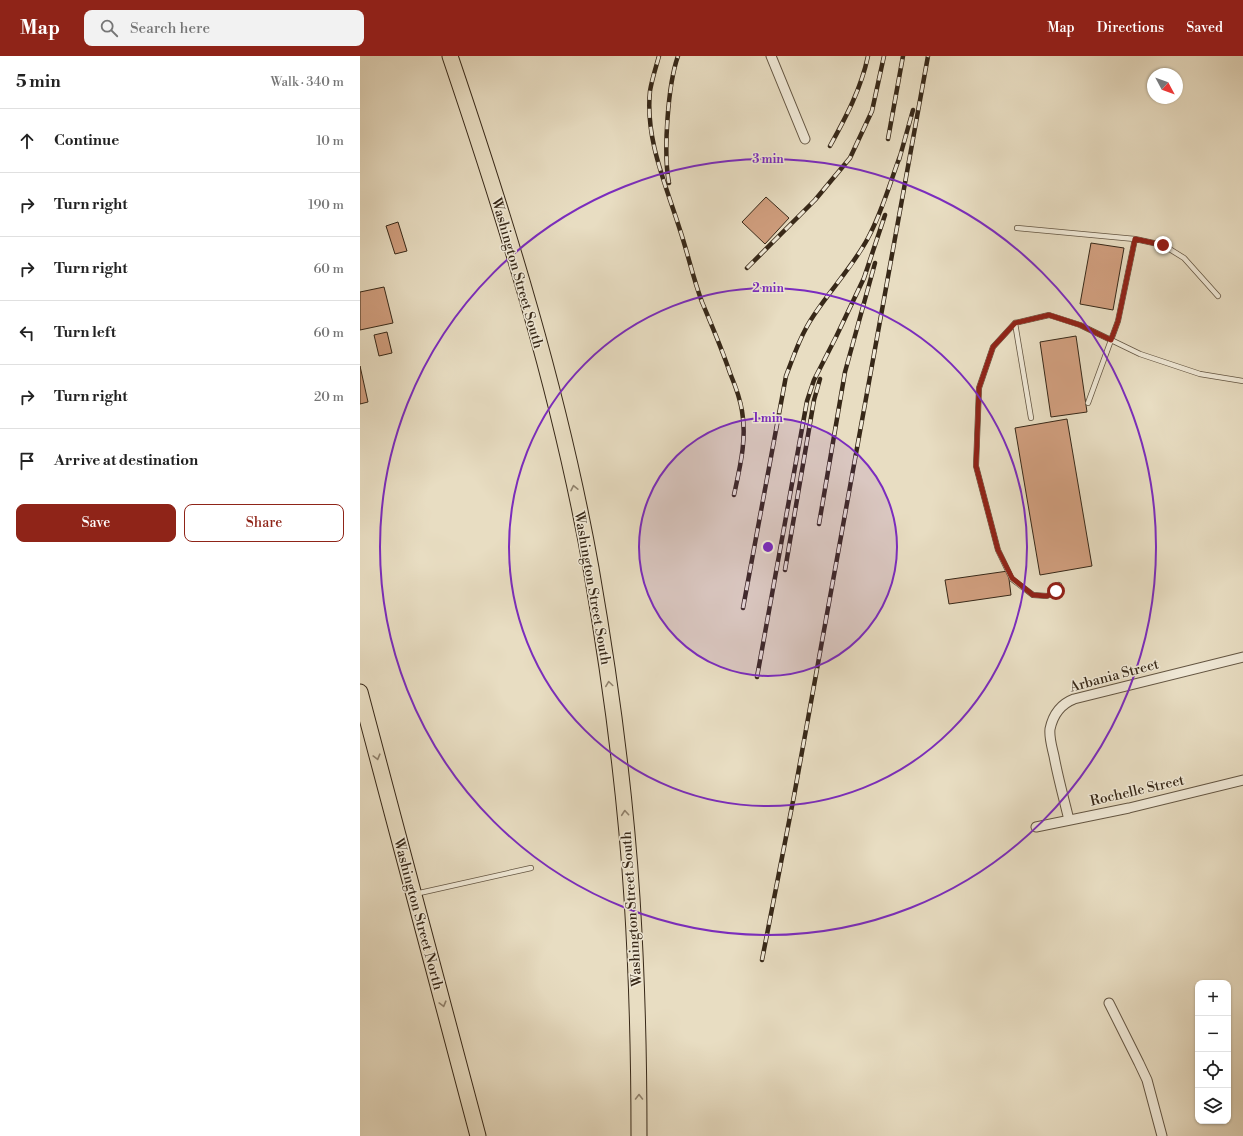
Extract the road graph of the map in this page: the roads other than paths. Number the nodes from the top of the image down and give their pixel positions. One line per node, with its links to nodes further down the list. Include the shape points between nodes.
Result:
1 (450, 56): 22 (highway, Washington Street South, one-way to 1, via 639,1056 632,896 614,718 591,567 570,464 533,318 487,166)
2 (772, 56): 3 (street)
3 (805, 139)
4 (1017, 228): 5 (lane)
5 (1135, 239): 6 (lane, via 1163,245 1184,258); 8 (lane, via 1118,321)
6 (1218, 296)
7 (1015, 323): 8 (lane, via 1049,315 1080,325); 11 (lane); 12 (lane, via 993,347 979,388 976,466 998,550 1012,578 1033,595 1047,596 1056,591)
8 (1111, 340): 9 (lane, via 1140,354 1200,374); 10 (lane)
9 (1243, 381)
10 (1088, 403)
11 (1031, 418)
12 (1059, 585)
13 (1243, 657): 16 (street, Arbania Street, via 1074,699 1061,706 1053,718 1050,739)
14 (360, 692): 19 (highway, Washington Street North, one-way to 19)
15 (1243, 780): 16 (street, Rochelle Street)
16 (1069, 820): 17 (street, Rochelle Street)
17 (1036, 827)
18 (530, 868): 19 (lane)
19 (414, 894): 21 (highway, Washington Street North, one-way to 21)
20 (1109, 1003): 23 (street, via 1146,1080)
21 (478, 1136)
22 (639, 1136)
23 (1162, 1136)

